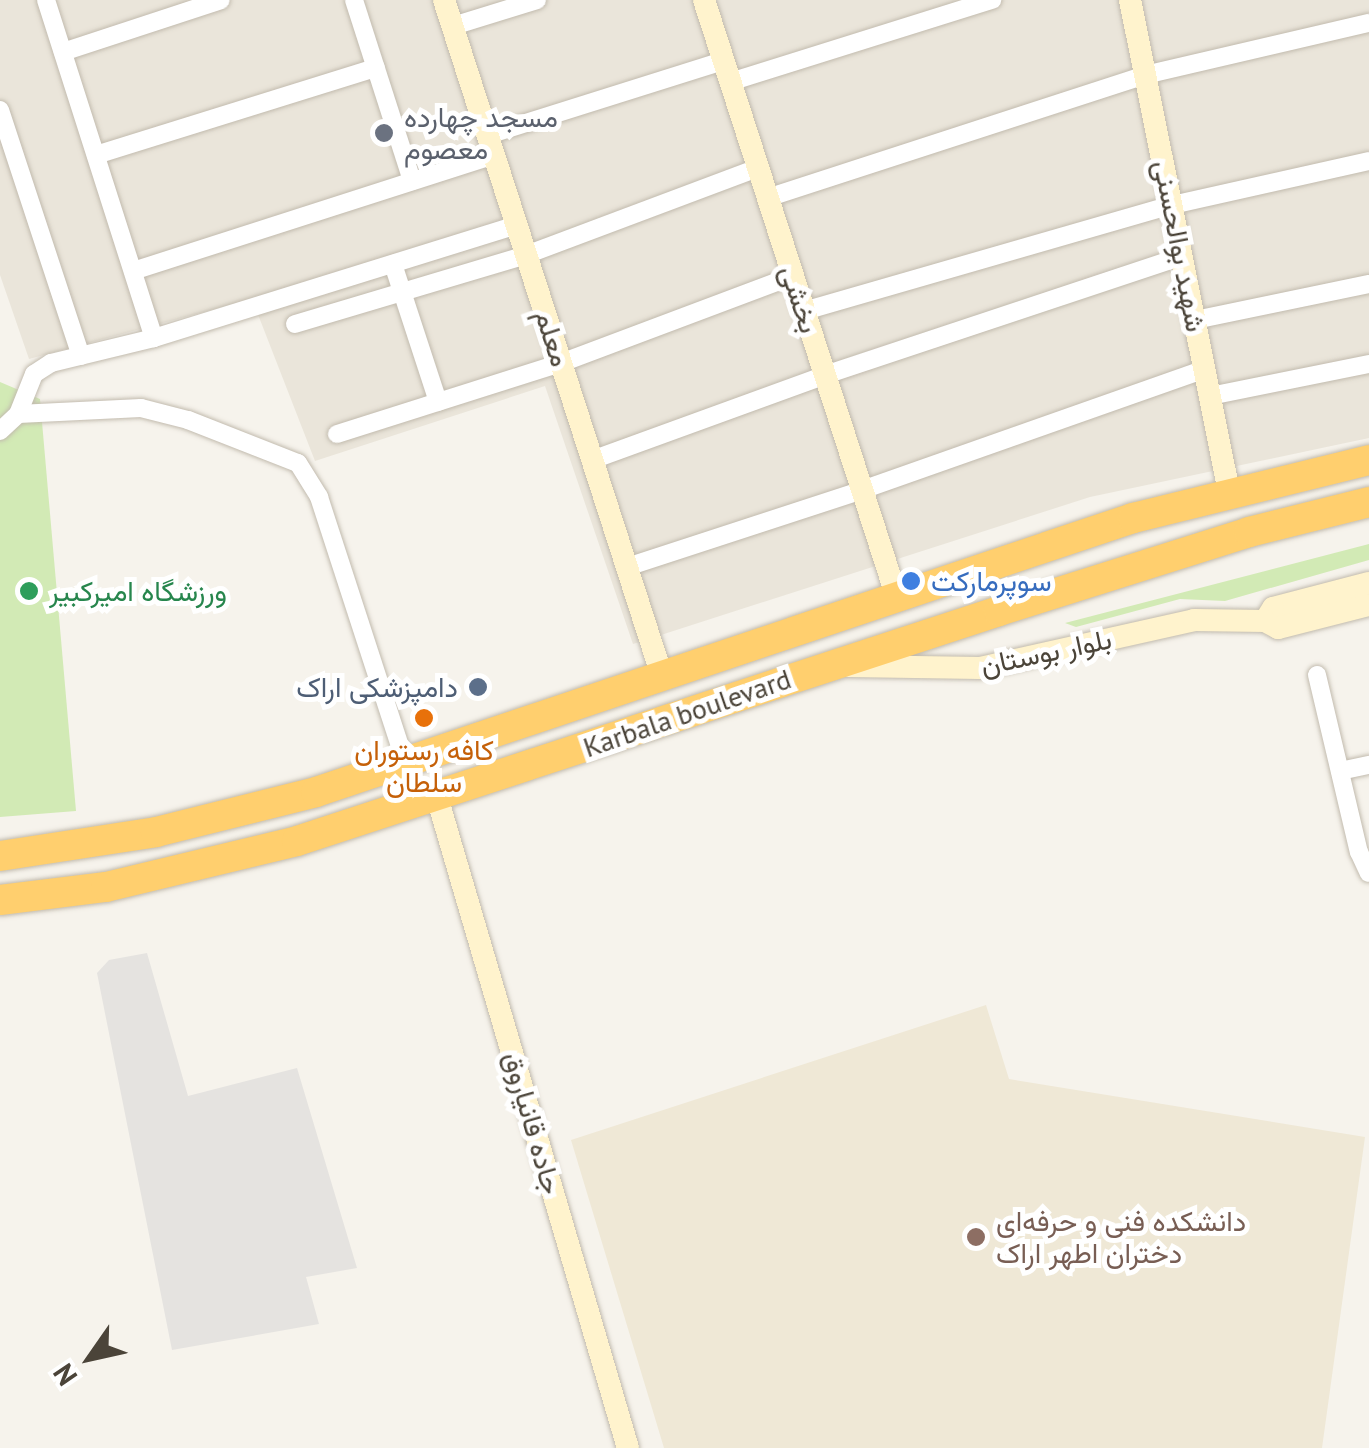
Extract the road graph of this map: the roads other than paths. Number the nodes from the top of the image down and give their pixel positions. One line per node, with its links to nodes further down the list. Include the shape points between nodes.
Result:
1 (46, 0): 11 (street)
2 (220, 0): 11 (street)
3 (354, 0): 12 (street)
4 (444, 0): 10 (street, معلم)
5 (537, 0): 10 (street)
6 (704, 0): 13 (street, بخشی)
7 (992, 0): 13 (street)
8 (1130, 0): 14 (street, شهید بوالحسنی)
9 (1369, 23): 14 (street)
10 (453, 26): 16 (street, معلم)
11 (62, 52): 17 (street)
12 (376, 68): 17 (street); 20 (street)
13 (727, 72): 16 (street); 19 (street, بخشی)
14 (1146, 74): 21 (street); 22 (street, شهید بوالحسنی)
15 (0, 110): 35 (street)
16 (491, 145): 20 (street); 23 (street, معلم)
17 (96, 155): 27 (street)
18 (1369, 161): 22 (street)
19 (758, 168): 21 (street, بخشی); 24 (street)
20 (412, 181): 27 (street)
21 (768, 198): 28 (street, بخشی)
22 (1172, 205): 25 (street, شهید بوالحسنی); 31 (street)
23 (517, 225): 24 (street, معلم); 26 (street)
24 (526, 255): 30 (street); 36 (street, معلم)
25 (1182, 256): 32 (street, شهید بوالحسنی); 39 (street)
26 (394, 264): 30 (street); 34 (street)
27 (133, 271): 34 (street)
28 (793, 276): 31 (street, بخشی); 36 (street)
29 (1369, 284): 32 (street)
30 (402, 292): 33 (street); 41 (street)
31 (804, 310): 39 (street, بخشی)
32 (1195, 320): 38 (street, شهید بوالحسنی)
33 (295, 324)
34 (154, 338): 35 (street)
35 (81, 356): 42 (street, via 34,374)
36 (561, 363): 41 (street); 45 (street, معلم)
37 (1369, 364): 40 (street)
38 (1204, 368): 40 (street, شهید بوالحسنی); 47 (street)
39 (825, 376): 45 (street); 47 (street, بخشی)
40 (1210, 396): 48 (street, شهید بوالحسنی)
41 (438, 402): 44 (street)
42 (18, 414): 43 (street); 58 (street, via 141,408 298,463 319,496)
43 (0, 431)
44 (337, 434)
45 (592, 460): 50 (street, معلم)
46 (1369, 460): 48 (highway, Karbala boulevard)
47 (862, 490): 50 (street); 52 (street, بخشی)
48 (1229, 492): 52 (highway, Karbala boulevard)
49 (1369, 502): 55 (highway, Karbala boulevard, via 1249,532)
50 (627, 567): 57 (street, معلم)
51 (1369, 583): 54 (street, بلوار بوستان, via 1273,608)
52 (897, 598): 57 (highway, Karbala boulevard)
53 (1369, 605): 54 (street, بلوار بوستان, via 1278,628)
54 (1265, 621): 55 (street, بلوار بوستان, via 1194,620 980,668)
55 (826, 666): 61 (highway, Karbala boulevard)
56 (1316, 675): 60 (street)
57 (662, 676): 58 (highway, Karbala boulevard)
58 (406, 764): 62 (highway, Karbala boulevard, via 170,829)
59 (1369, 765): 60 (street)
60 (1340, 771): 63 (street)
61 (437, 797): 64 (highway, Karbala boulevard, via 227,859 106,887); 65 (street, جاده قانیاروق)
62 (0, 856)
63 (1369, 873)
64 (0, 900)
65 (628, 1448)

